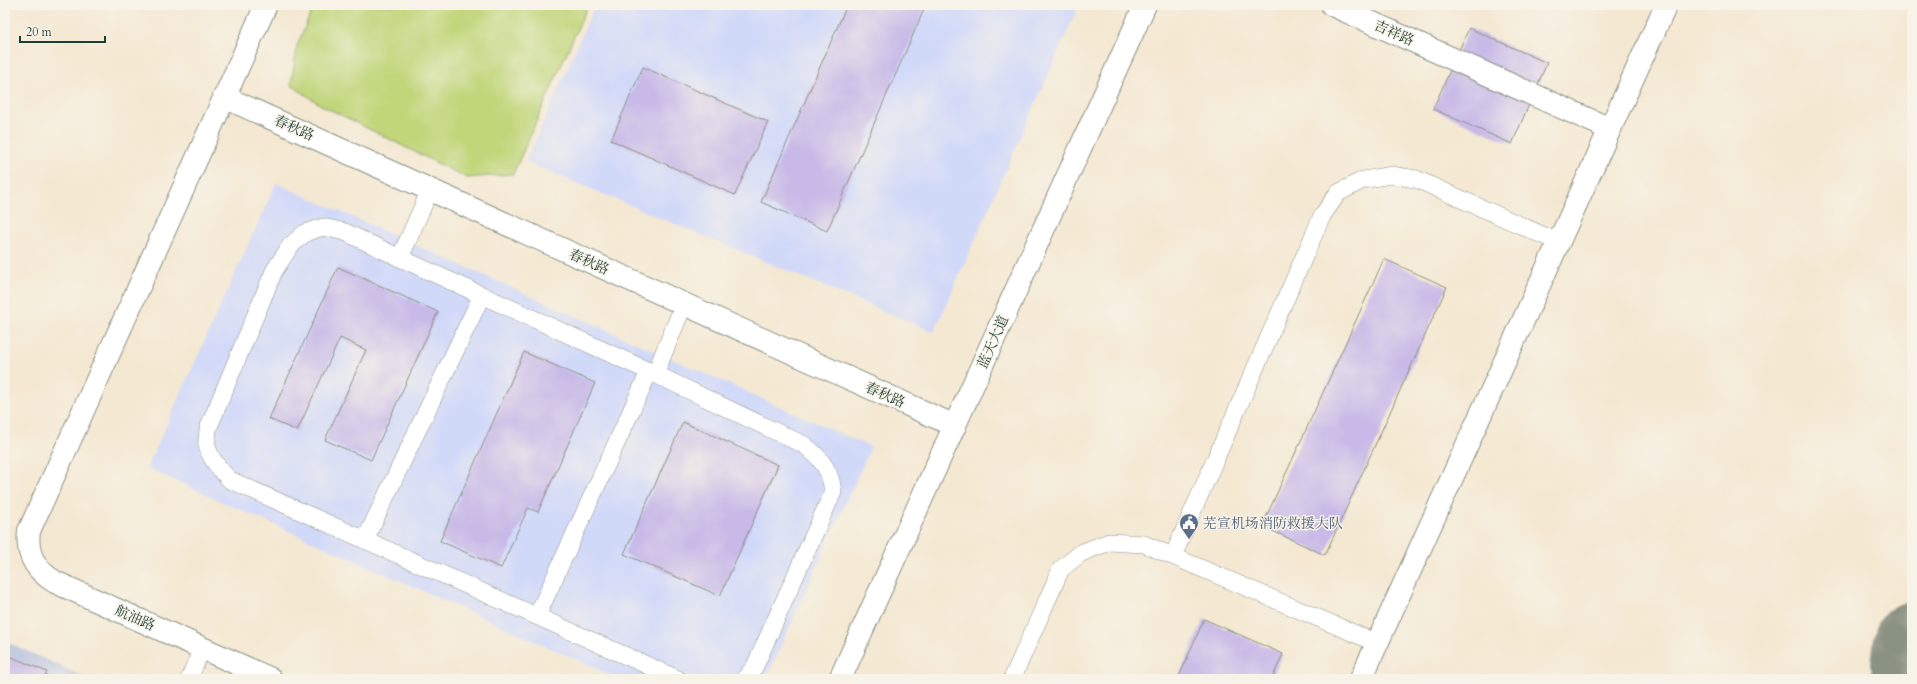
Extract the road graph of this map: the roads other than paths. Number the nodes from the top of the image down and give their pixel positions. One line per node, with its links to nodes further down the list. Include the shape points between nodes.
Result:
1 (266, 5): 5 (street)
2 (1145, 5): 13 (street, 蓝天大道)
3 (1332, 5): 6 (street, 吉祥路)
4 (1666, 5): 6 (street)
5 (224, 97): 7 (street, 春秋路); 18 (street, 航油路, via 29,530 28,540 32,560 46,576)
6 (1610, 129): 8 (street)
7 (430, 190): 9 (lane); 11 (street, 春秋路)
8 (1558, 242): 15 (lane, via 1416,179 1384,176 1363,180 1338,193 1322,216); 17 (street)
9 (400, 258): 10 (lane); 14 (lane, via 345,232 323,226 305,233 291,245 274,271 208,429 207,445 220,470 230,480)
10 (482, 295): 12 (lane); 14 (lane)
11 (684, 304): 12 (lane); 13 (street, 春秋路)
12 (652, 373): 16 (lane); 22 (lane, via 804,445 816,454 832,480 834,492 755,666)
13 (955, 426): 23 (street, 蓝天大道)
14 (365, 540): 16 (lane)
15 (1173, 556): 17 (lane); 24 (lane, via 1144,544 1109,542 1081,552 1061,569)
16 (537, 616): 21 (lane)
17 (1377, 643): 25 (street)
18 (202, 648): 19 (lane); 20 (street, 航油路)
19 (189, 679)
20 (271, 679)
21 (678, 679)
22 (745, 679)
23 (840, 679)
24 (1012, 679)
25 (1361, 679)

